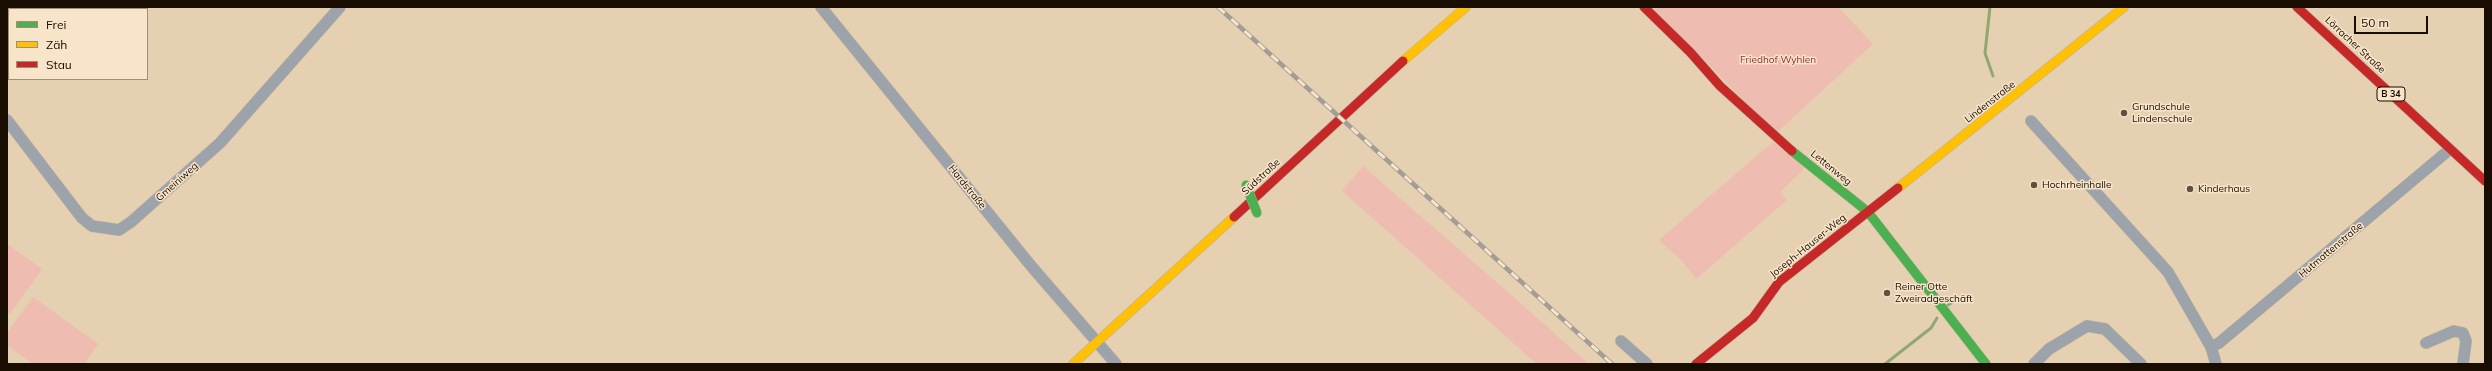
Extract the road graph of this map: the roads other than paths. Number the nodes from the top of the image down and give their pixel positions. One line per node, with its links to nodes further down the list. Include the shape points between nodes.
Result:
1 (340, 7): 7 (street, Gmeiniweg, via 220,143 119,230 92,226 82,218)
2 (821, 7): 15 (street, Hardstraße, via 1032,267)
3 (1466, 7): 15 (street, Südstraße, via 1370,90)
4 (1644, 7): 12 (street, Lettenweg, via 1720,86 1771,134)
5 (2124, 7): 12 (street, Lindenstraße)
6 (2297, 7): 9 (street, Lörracher Straße / B 34)
7 (7, 120)
8 (2031, 121): 17 (street, via 2168,272)
9 (2449, 150): 10 (street, Lörracher Straße / B 34); 17 (street, Hutmattenstraße, via 2219,343)
10 (2485, 181)
11 (1246, 186): 13 (street, bridge)
12 (1868, 212): 21 (street, Joseph-Hauser-Weg, via 1780,282 1753,318); 22 (street, Lettenweg)
13 (1257, 213)
14 (1621, 341): 20 (street)
15 (1098, 343): 18 (street, Südstraße); 19 (street, Hardstraße)
16 (2426, 343): 26 (street, via 2454,331 2463,333 2466,341)
17 (2211, 347): 25 (street)
18 (1073, 364)
19 (1116, 364)
20 (1647, 364)
21 (1696, 364)
22 (1986, 364)
23 (2034, 364): 24 (street, via 2049,349 2087,326 2106,329)
24 (2140, 364)
25 (2216, 364)
26 (2463, 364)

